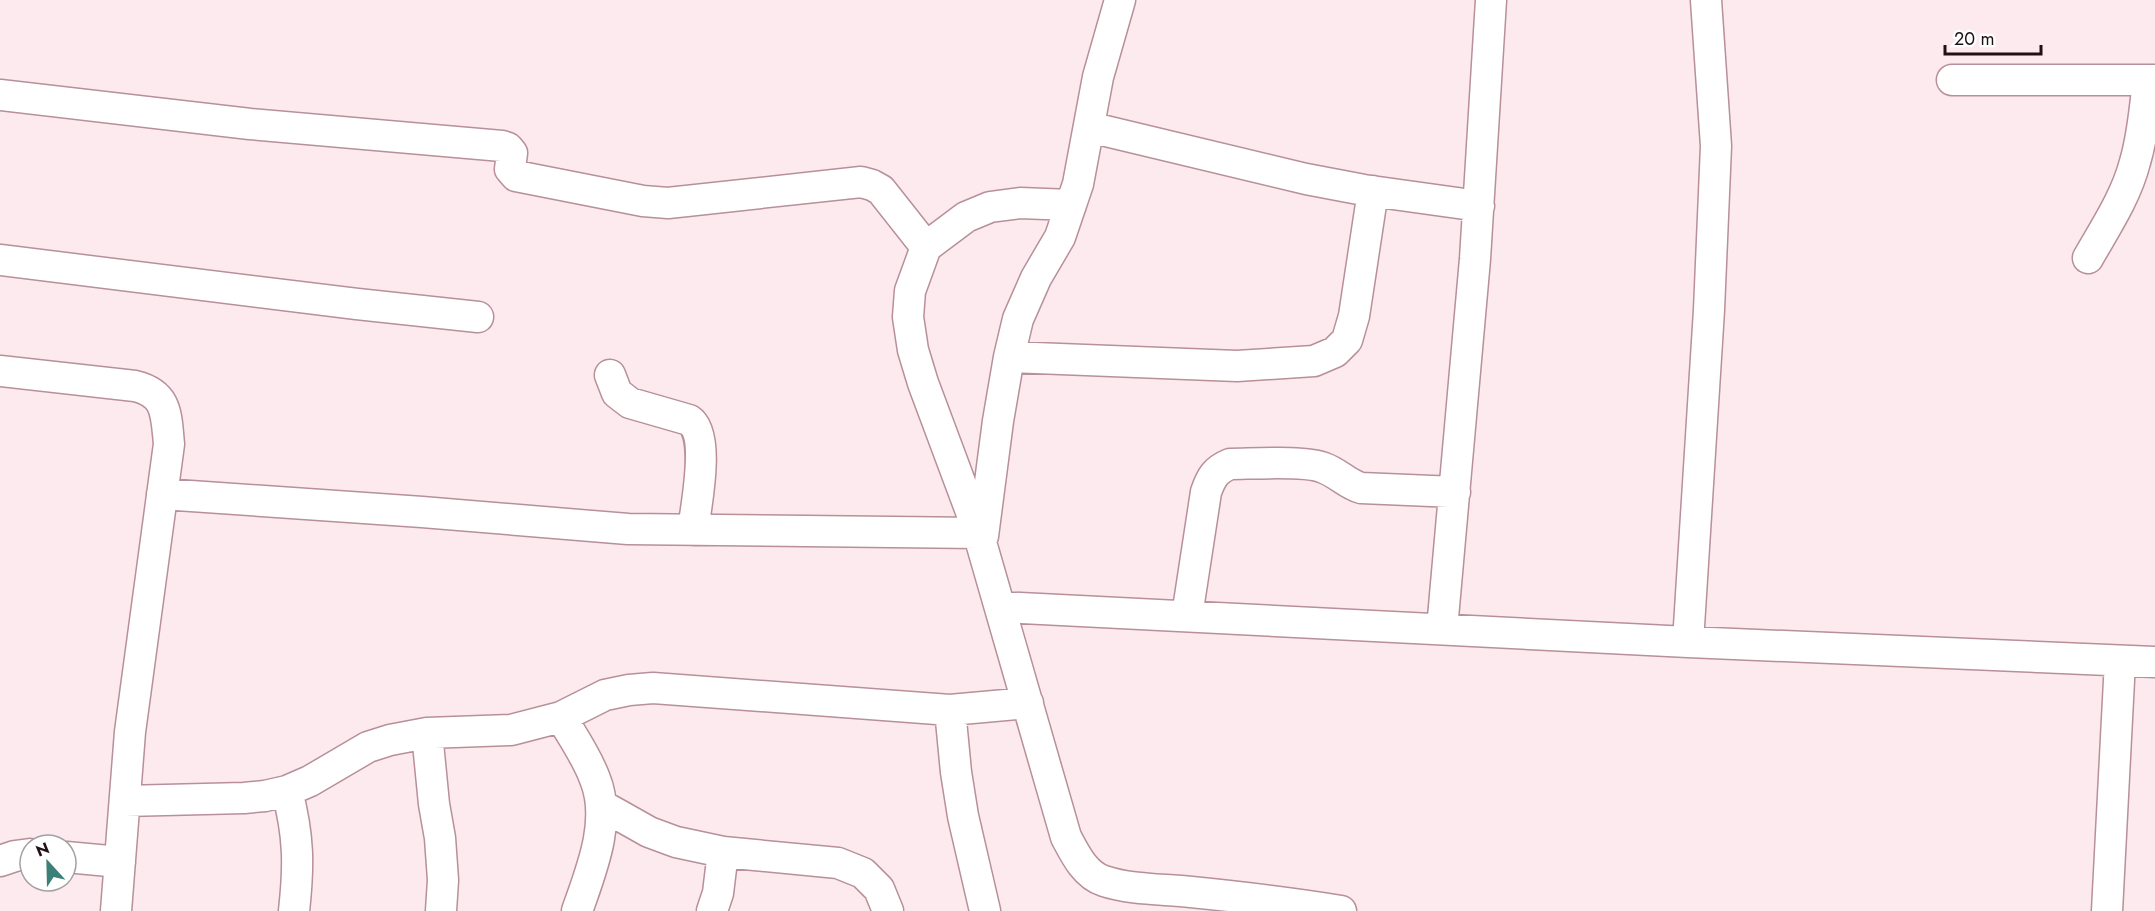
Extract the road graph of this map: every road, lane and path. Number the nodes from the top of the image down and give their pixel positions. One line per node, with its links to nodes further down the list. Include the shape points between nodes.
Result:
1 (1120, 0): 7 (street, via 1098,77)
2 (1491, 0): 10 (street)
3 (1706, 0): 25 (street, via 1716,170)
4 (1952, 80): 5 (street)
5 (2152, 80): 12 (street, via 2135,165)
6 (0, 95): 11 (street, via 250,124 502,146 512,153 510,169 516,176 643,201 703,201 861,182 881,190)
7 (1089, 127): 8 (street); 9 (street)
8 (1372, 191): 10 (street); 15 (street, via 1354,316 1347,340 1335,352 1314,361 1237,366)
9 (1071, 205): 11 (street, via 1020,203 990,207 966,216); 15 (street, via 1060,237 1018,319)
10 (1479, 206): 18 (street)
11 (926, 246): 21 (street, via 910,291 908,316 913,350)
12 (2088, 258)
13 (0, 260): 14 (street)
14 (478, 317)
15 (1009, 357): 21 (street)
16 (0, 371): 19 (street, via 149,389 160,400 166,418 169,444)
17 (610, 375): 20 (street, via 617,393 630,403 694,423 701,457)
18 (1455, 492): 23 (street, via 1361,488 1325,468 1311,465 1230,464 1220,468 1206,492); 24 (street)
19 (162, 494): 20 (street, via 628,529); 33 (street, via 130,732)
20 (693, 530): 21 (street)
21 (980, 539): 22 (street)
22 (1000, 607): 23 (street); 28 (street)
23 (1187, 616): 24 (street)
24 (1442, 629): 25 (street)
25 (1688, 642): 26 (street)
26 (2120, 661): 27 (street); 48 (street)
27 (2155, 663)
28 (1028, 703): 29 (street); 47 (street, via 1066,837 1091,874 1103,881 1132,886 1269,899)
29 (950, 710): 30 (street, via 653,688 605,695); 46 (street, via 963,816)
30 (561, 717): 31 (street, via 512,730); 34 (street, via 596,781)
31 (428, 733): 32 (street, via 368,747); 42 (street, via 440,838)
32 (287, 791): 33 (street, via 244,798); 41 (street, via 298,840)
33 (125, 801): 39 (street)
34 (601, 805): 35 (street, via 649,832); 43 (street, via 600,834)
35 (723, 852): 44 (street); 45 (street, via 838,863 864,873 879,889)
36 (18, 855): 38 (street)
37 (78, 858): 39 (street)
38 (0, 861)
39 (120, 862): 40 (street)
40 (116, 911)
41 (294, 911)
42 (441, 911)
43 (577, 911)
44 (712, 911)
45 (888, 911)
46 (985, 911)
47 (1341, 911)
48 (2107, 911)

